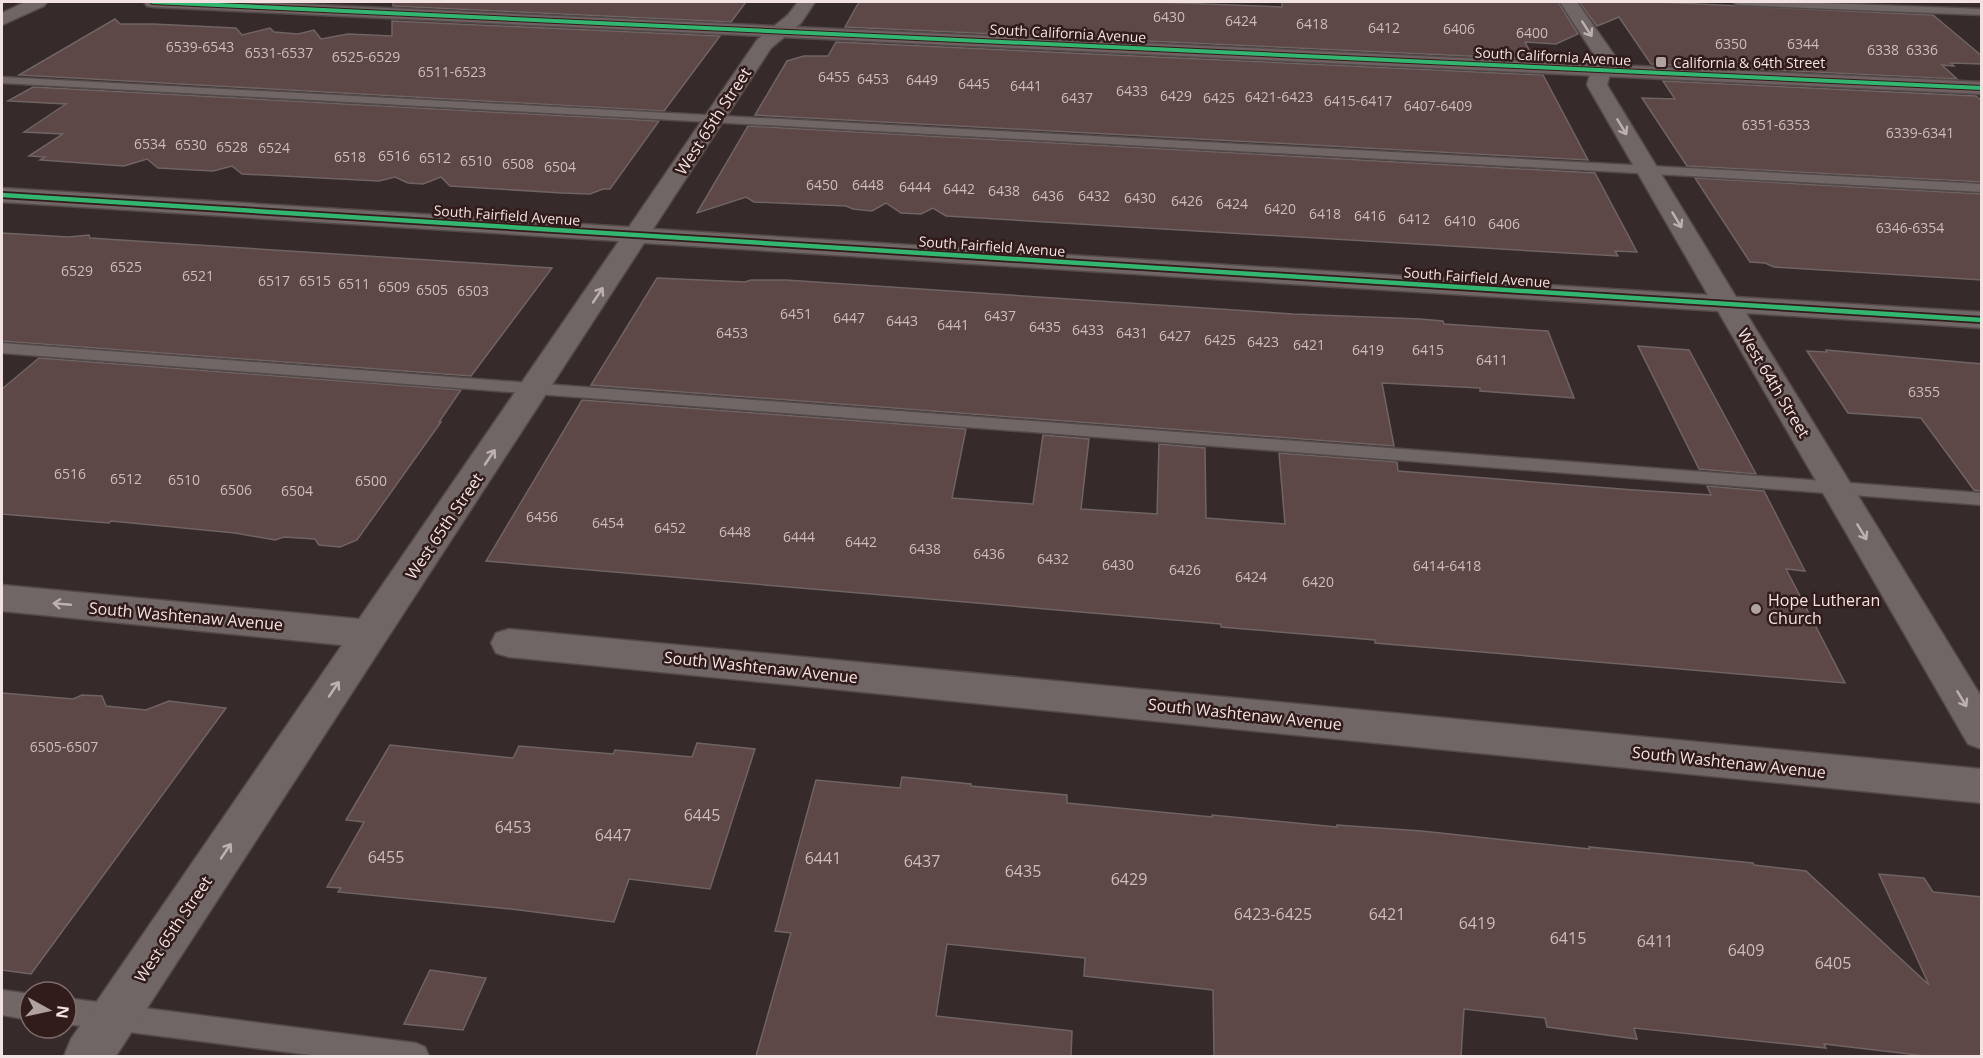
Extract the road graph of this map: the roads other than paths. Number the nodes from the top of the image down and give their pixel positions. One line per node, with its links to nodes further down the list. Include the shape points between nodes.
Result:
1 (39, 2): 7 (street)
2 (153, 2): 8 (street, South California Avenue)
3 (806, 2): 8 (street, West 65th Street, via 795,19)
4 (1569, 2): 9 (street, West 64th Street, one-way to 9, via 1605,56)
5 (1737, 2): 6 (lane)
6 (1982, 12)
7 (2, 20)
8 (780, 31): 9 (street, South California Avenue); 12 (street, West 65th Street, via 764,44)
9 (1600, 70): 11 (street, South California Avenue); 13 (street, West 64th Street, one-way to 13, via 1597,85)
10 (2, 80): 12 (lane)
11 (1982, 88)
12 (716, 119): 13 (lane); 16 (street, West 65th Street)
13 (1647, 169): 14 (lane); 17 (street, West 64th Street, one-way to 17)
14 (1982, 188)
15 (2, 195): 16 (street, South Fairfield Avenue)
16 (638, 236): 17 (street, South Fairfield Avenue); 20 (street, West 65th Street, one-way to 16)
17 (1726, 304): 18 (street, South Fairfield Avenue); 21 (street, West 64th Street)
18 (1982, 320)
19 (2, 348): 20 (lane)
20 (535, 389): 21 (lane); 24 (street, West 65th Street, one-way to 20)
21 (1836, 488): 22 (lane); 26 (street, West 64th Street, one-way to 26)
22 (1982, 499)
23 (2, 598): 24 (street, South Washtenaw Avenue, one-way to 23)
24 (371, 634): 31 (street, West 65th Street, one-way to 24)
25 (509, 643): 27 (street, South Washtenaw Avenue)
26 (1982, 733)
27 (1982, 786)
28 (2, 1003): 29 (lane)
29 (18, 1005)
30 (78, 1013): 31 (lane)
31 (114, 1018): 32 (street, West 65th Street); 33 (lane)
32 (88, 1056)
33 (416, 1056)

